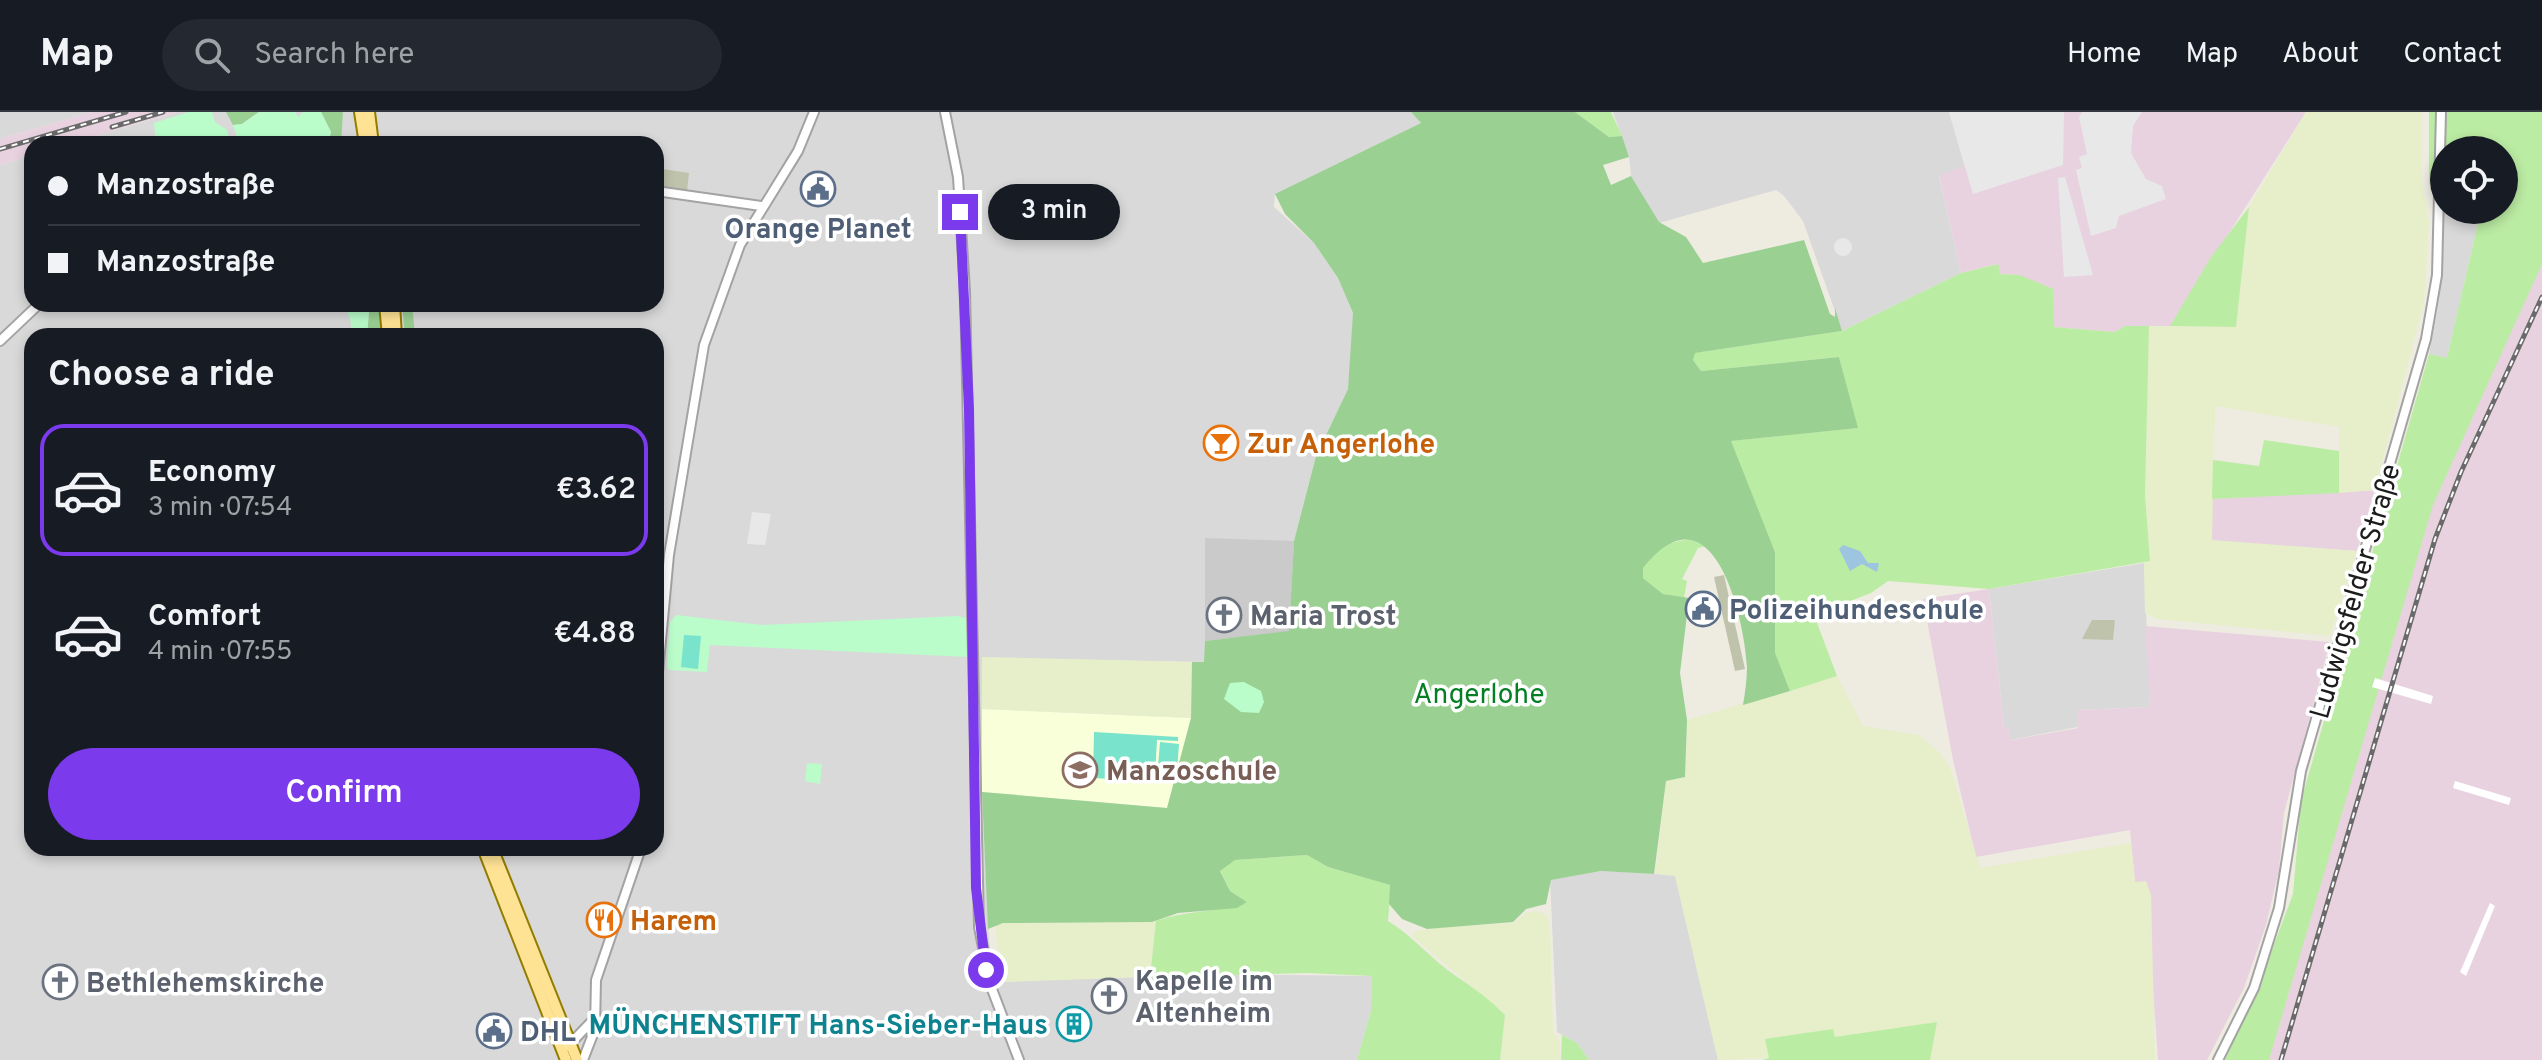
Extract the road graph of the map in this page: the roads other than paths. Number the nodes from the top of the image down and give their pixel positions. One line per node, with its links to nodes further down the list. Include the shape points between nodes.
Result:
1 (360, 112): 6 (main road)
2 (369, 112): 7 (main road)
3 (814, 112): 9 (street, via 798,151)
4 (945, 112): 19 (street, via 957,167 965,291 979,927 990,984)
5 (2441, 112): 20 (street, Ludwigsfelder Straße, via 2437,275 2429,328 2301,771 2279,908 2254,988)
6 (364, 136)
7 (372, 136)
8 (664, 192): 9 (street)
9 (761, 206): 12 (street, via 729,269 704,345)
10 (31, 312): 11 (street)
11 (0, 341)
12 (664, 608)
13 (486, 856): 17 (main road)
14 (495, 856): 17 (main road)
15 (638, 856): 16 (street, via 596,980)
16 (594, 1018): 17 (street); 18 (street, via 595,1029)
17 (567, 1051): 18 (main road)
18 (580, 1060)
19 (1019, 1060)
20 (2218, 1060)

